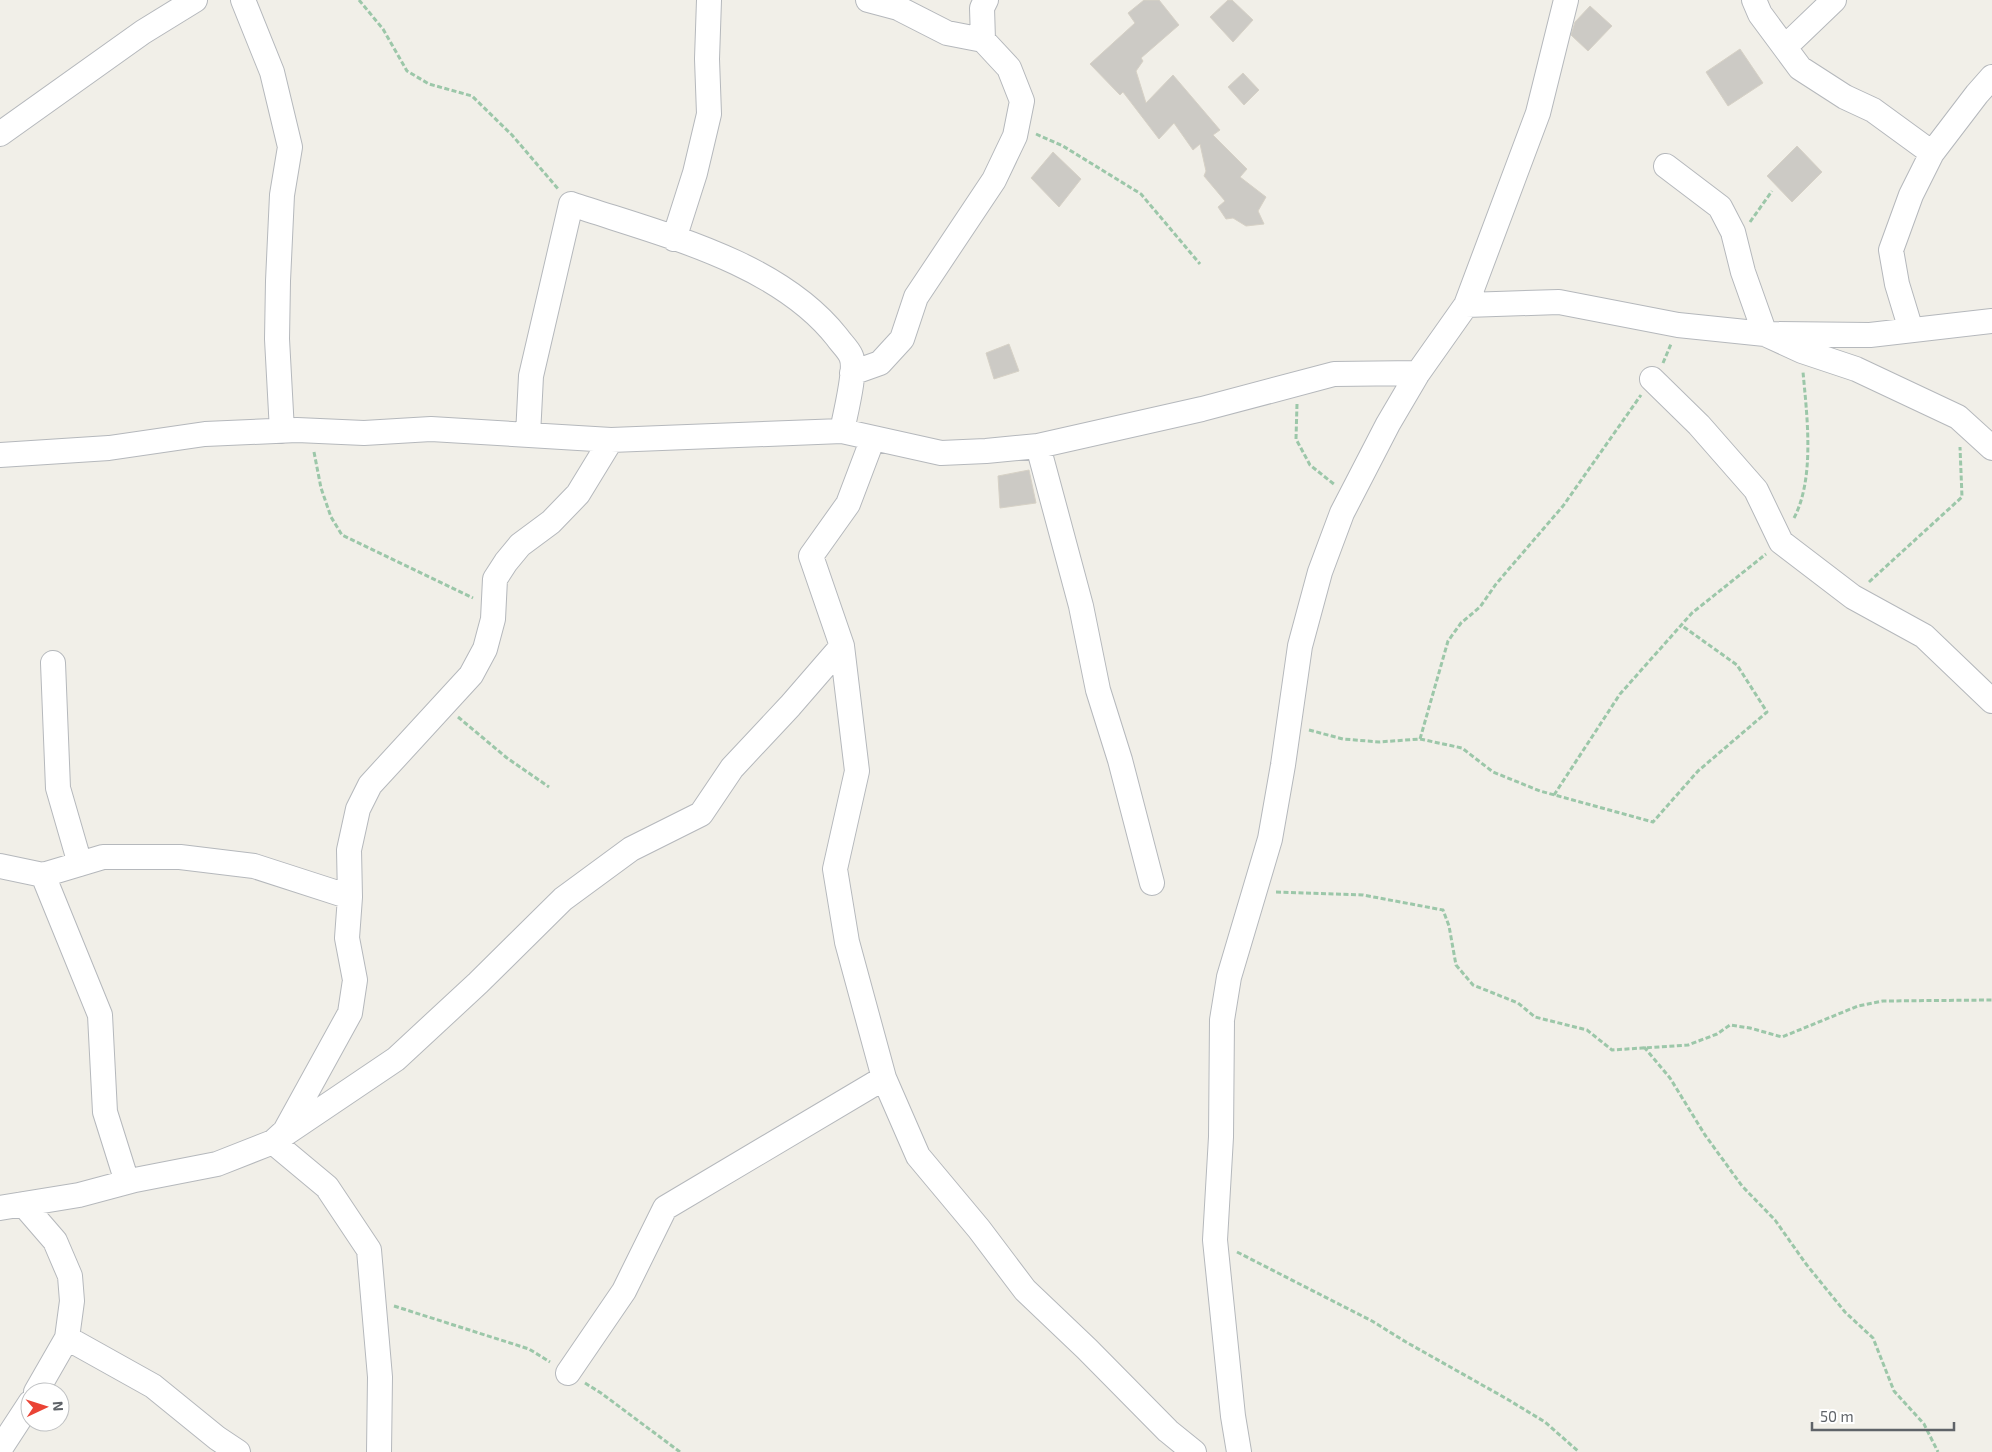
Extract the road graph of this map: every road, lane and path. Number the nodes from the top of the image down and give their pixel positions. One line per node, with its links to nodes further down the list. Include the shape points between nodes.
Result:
1 (195, 0): 14 (street, via 143,32)
2 (243, 0): 33 (street, via 272,72 290,147 282,196 278,281 278,339)
3 (359, 0): 18 (path, via 383,29 407,71 428,84 472,96 512,135)
4 (709, 0): 19 (street, via 709,114)
5 (868, 0): 10 (street, via 898,8 946,33)
6 (986, 0): 10 (street, via 982,8)
7 (1566, 0): 22 (street, via 1538,113)
8 (1754, 0): 11 (street, via 1760,14)
9 (1834, 0): 11 (street)
10 (983, 40): 13 (street, via 1009,68 1022,101)
11 (1785, 47): 15 (street, via 1800,68 1845,97 1873,110)
12 (1992, 77): 15 (street)
13 (1017, 126): 21 (path, via 1063,146 1140,194); 28 (street, via 1016,136 994,180 916,297 902,339 880,364)
14 (0, 134)
15 (1932, 153): 25 (street, via 1911,195 1891,250)
16 (1666, 166): 20 (street, via 1720,207)
17 (1772, 191): 20 (path)
18 (571, 204): 19 (street); 35 (street, via 531,376)
19 (674, 239): 28 (street, via 708,249 779,286 825,322 851,356)
20 (1737, 247): 26 (street)
21 (1200, 264)
22 (1466, 305): 24 (street, via 1560,302); 29 (street)
23 (1992, 322): 25 (street)
24 (1678, 324): 26 (street); 30 (path, via 1667,358)
25 (1911, 330): 26 (street, via 1870,335)
26 (1766, 334): 27 (street)
27 (1802, 351): 32 (street, via 1856,369); 42 (path, via 1809,445 1801,505)
28 (852, 373): 34 (street)
29 (1418, 373): 31 (street, via 1334,374); 41 (street)
30 (1652, 379): 42 (street, via 1699,425 1756,490); 51 (path, via 1563,506 1448,641)
31 (1297, 384): 38 (street); 41 (path, via 1296,439 1310,465)
32 (1958, 417): 39 (street); 43 (path, via 1962,497)
33 (289, 431): 35 (street, via 364,434 431,429); 40 (street, via 205,434 109,448); 44 (path, via 315,453 321,488 331,517 342,535)
34 (842, 431): 36 (street); 37 (street)
35 (528, 435): 37 (street)
36 (873, 438): 38 (street, via 941,453); 46 (street, via 848,504 811,556)
37 (611, 440): 44 (street, via 578,494 551,522 520,545 506,562 495,579)
38 (1038, 446): 57 (street, via 1081,606 1098,690)
39 (1992, 448)
40 (0, 455)
41 (1350, 497): 50 (street, via 1318,581 1300,646)
42 (1781, 542): 43 (street); 45 (path)
43 (1852, 597): 48 (street, via 1924,636)
44 (493, 606): 49 (street, via 485,649 471,675)
45 (1681, 625): 53 (path, via 1620,694); 53 (path, via 1737,666 1767,712 1698,771 1654,822)
46 (842, 646): 62 (street, via 857,771 835,869 847,942); 63 (street, via 732,768 701,814 631,849 563,899 396,1059)
47 (54, 663): 54 (street, via 58,788)
48 (1992, 701)
49 (444, 706): 52 (path, via 507,758); 59 (street, via 370,786 358,809 349,850)
50 (1289, 725): 51 (path, via 1343,739 1379,742); 58 (street, via 1270,839)
51 (1420, 739): 53 (path, via 1462,748 1493,772)
52 (549, 787)
53 (1554, 795)
54 (80, 864): 56 (street); 59 (street, via 103,857 180,857 254,866)
55 (0, 866): 56 (street)
56 (43, 874): 64 (street, via 100,1015 105,1112)
57 (1152, 883)
58 (1256, 891): 61 (path, via 1363,895 1443,910 1456,965 1473,985 1518,1003 1535,1018 1587,1030 1612,1050); 67 (street, via 1229,977 1222,1020 1221,1137)
59 (350, 896): 63 (street, via 347,938 355,980 350,1013 285,1130)
60 (1992, 1000): 61 (path, via 1883,1001 1858,1006 1782,1037 1730,1025 1717,1034 1688,1045)
61 (1644, 1047): 80 (path, via 1670,1078 1705,1136 1742,1186 1776,1220 1845,1312 1873,1338 1894,1391 1924,1424)
62 (884, 1078): 70 (street, via 666,1208 624,1291); 77 (street, via 918,1156 1025,1290 1168,1431)
63 (274, 1142): 64 (street, via 217,1164); 68 (street, via 327,1187 369,1250)
64 (127, 1182): 65 (street, via 79,1195)
65 (23, 1204): 66 (street); 69 (street, via 55,1241 70,1276 72,1301)
66 (0, 1208)
67 (1215, 1240): 78 (street); 79 (path, via 1372,1321 1507,1399 1545,1422)
68 (372, 1299): 70 (path, via 529,1349); 75 (street, via 380,1377)
69 (67, 1338): 71 (street); 74 (street, via 152,1386)
70 (568, 1373): 76 (path, via 601,1393)
71 (42, 1382)
72 (20, 1418): 73 (street)
73 (0, 1449)
74 (238, 1452)
75 (379, 1452)
76 (680, 1452)
77 (1194, 1452)
78 (1238, 1452)
79 (1579, 1452)
80 (1938, 1452)

